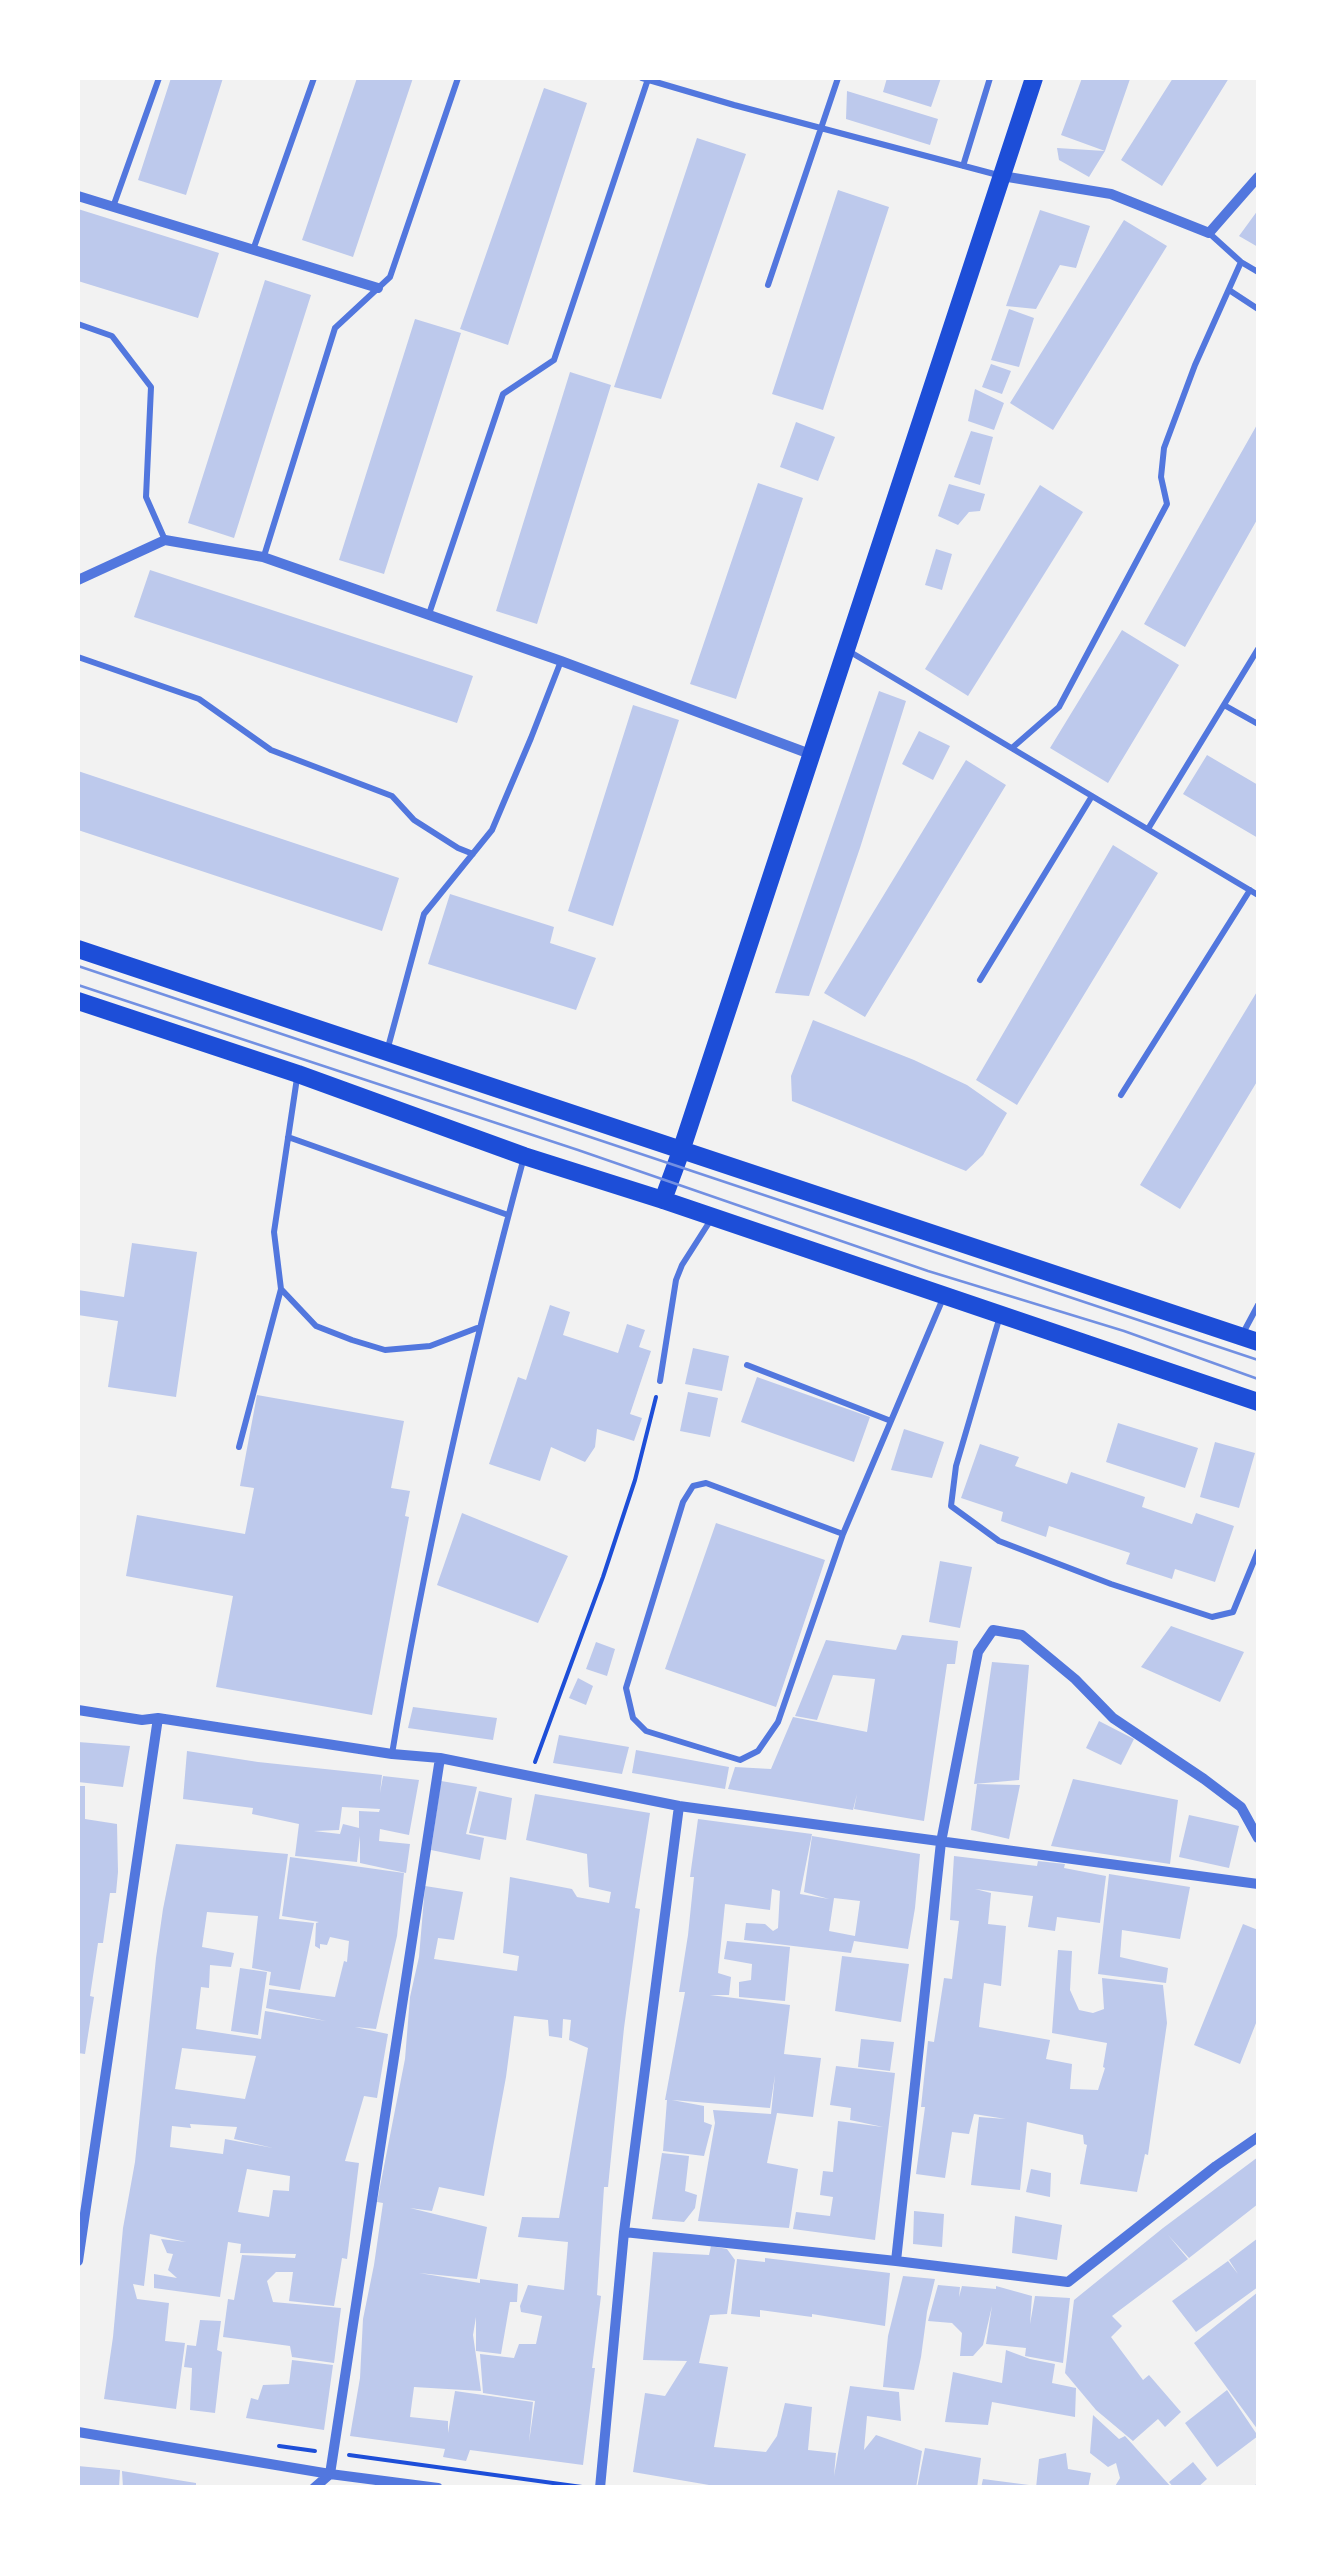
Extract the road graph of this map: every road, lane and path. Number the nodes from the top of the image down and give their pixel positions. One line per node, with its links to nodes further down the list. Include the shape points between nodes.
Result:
1 (159, 78): 13 (lane)
2 (314, 78): 15 (lane)
3 (458, 78): 19 (lane, via 390,277)
4 (645, 78): 8 (lane); 26 (lane, via 554,360 503,394)
5 (838, 78): 8 (lane)
6 (990, 78): 9 (lane)
7 (1034, 78): 10 (main road)
8 (821, 128): 9 (lane); 18 (lane)
9 (963, 166): 10 (lane)
10 (1002, 176): 14 (street, via 1111,194); 27 (main road)
11 (1258, 177): 14 (street)
12 (78, 196): 13 (street)
13 (113, 207): 15 (street)
14 (1210, 233): 16 (lane)
15 (254, 250): 19 (street)
16 (1241, 262): 17 (lane); 20 (lane)
17 (1258, 272)
18 (768, 286)
19 (378, 288): 24 (lane, via 335,328)
20 (1229, 290): 21 (lane); 33 (lane, via 1164,448 1166,504 1059,707)
21 (1258, 308)
22 (78, 324): 23 (lane, via 112,336 151,388 146,497)
23 (166, 540): 24 (street); 25 (street)
24 (263, 557): 26 (street)
25 (78, 580)
26 (428, 614): 30 (street)
27 (846, 648): 33 (lane); 34 (main road)
28 (1258, 648): 31 (lane)
29 (78, 657): 37 (lane, via 199,700 270,750 392,796 414,820)
30 (561, 661): 34 (street); 37 (lane, via 492,830)
31 (1224, 705): 32 (lane); 36 (lane)
32 (1258, 724)
33 (1012, 748): 35 (lane)
34 (810, 754): 47 (main road)
35 (1092, 796): 36 (lane); 41 (lane)
36 (1148, 829): 38 (lane)
37 (472, 854): 43 (lane, via 424,914)
38 (1250, 890): 39 (lane); 45 (lane)
39 (1258, 895)
40 (78, 949): 43 (main road)
41 (980, 980)
42 (78, 1001): 44 (main road)
43 (387, 1052): 47 (main road)
44 (298, 1074): 46 (lane); 48 (main road)
45 (1121, 1095)
46 (288, 1136): 50 (lane); 52 (lane, via 274,1232)
47 (682, 1151): 49 (main road); 57 (main road)
48 (524, 1156): 49 (main road); 50 (lane)
49 (663, 1200): 51 (main road)
50 (508, 1215): 56 (lane)
51 (712, 1217): 53 (main road); 59 (lane, via 676,1280)
52 (281, 1288): 56 (lane, via 316,1326 385,1350 430,1346); 62 (lane)
53 (944, 1296): 55 (main road); 61 (lane)
54 (1258, 1305): 57 (lane)
55 (1000, 1314): 60 (main road); 64 (lane, via 956,1466 951,1506 999,1542 1212,1617 1233,1612)
56 (478, 1327): 67 (lane)
57 (1250, 1339)
58 (747, 1365): 61 (lane)
59 (660, 1381): 69 (path, via 635,1480)
60 (1258, 1402)
61 (891, 1421): 63 (lane)
62 (239, 1447)
63 (843, 1534): 63 (lane, via 778,1722 758,1751 740,1760 646,1731 633,1718 626,1688 693,1486 706,1483)
64 (1258, 1551)
65 (78, 1710): 66 (street)
66 (158, 1718): 67 (street); 77 (street)
67 (392, 1754): 68 (street)
68 (440, 1758): 69 (street); 79 (street)
69 (530, 1776): 70 (street)
70 (678, 1806): 72 (street); 75 (street)
71 (1258, 1838): 72 (street, via 1240,1807 1113,1718 1022,1635 993,1630 978,1652)
72 (941, 1842): 73 (street); 76 (street)
73 (1258, 1884)
74 (1258, 2137): 76 (street, via 1068,2282)
75 (624, 2232): 76 (street); 82 (street)
76 (896, 2260)
77 (78, 2261)
78 (78, 2432): 79 (street)
79 (330, 2474): 80 (street); 81 (street)
80 (314, 2488)
81 (438, 2488)
82 (600, 2488)

